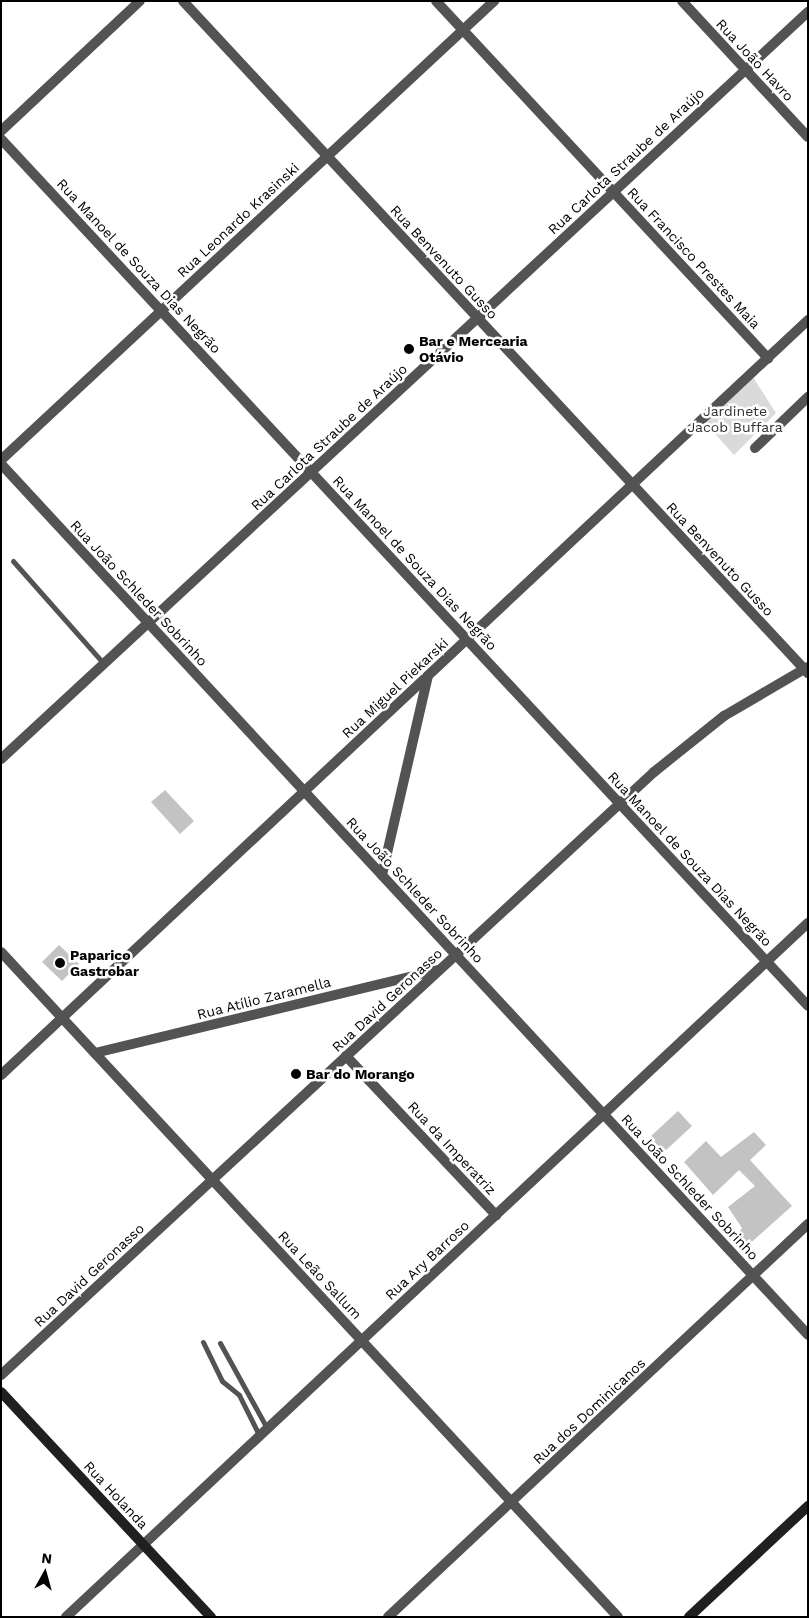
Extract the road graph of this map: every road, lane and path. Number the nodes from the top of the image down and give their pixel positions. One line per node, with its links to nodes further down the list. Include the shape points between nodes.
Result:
1 (140, 1): 9 (street)
2 (183, 1): 12 (street, Rua Benvenuto Gusso)
3 (436, 1): 7 (street, Rua Francisco Prestes Maia)
4 (494, 1): 7 (street, Rua Leonardo Krasinski)
5 (682, 1): 8 (street, Rua João Havro)
6 (808, 12): 8 (street, Rua Carlota Straube de Araújo)
7 (463, 30): 12 (street, Rua Leonardo Krasinski); 13 (street, Rua Francisco Prestes Maia)
8 (745, 70): 10 (street, Rua João Havro); 13 (street, Rua Carlota Straube de Araújo)
9 (1, 131)
10 (808, 137)
11 (1, 138): 14 (street, Rua Manoel de Souza Dias Negrão)
12 (327, 156): 14 (street, Rua Leonardo Krasinski); 15 (street, Rua Benvenuto Gusso)
13 (613, 192): 15 (street, Rua Carlota Straube de Araújo); 17 (street, Rua Francisco Prestes Maia)
14 (161, 311): 20 (street, Rua Leonardo Krasinski); 22 (street, Rua Manoel de Souza Dias Negrão)
15 (478, 318): 22 (street, Rua Carlota Straube de Araújo); 23 (street, Rua Benvenuto Gusso)
16 (808, 320): 17 (street, Rua Miguel Piekarski)
17 (768, 358): 23 (street, Rua Miguel Piekarski)
18 (808, 397): 19 (street)
19 (755, 448)
20 (1, 460)
21 (1, 464): 25 (street, Rua João Schleder Sobrinho)
22 (311, 472): 25 (street, Rua Carlota Straube de Araújo); 26 (street, Rua Manoel de Souza Dias Negrão)
23 (632, 484): 26 (street, Rua Miguel Piekarski); 28 (street, Rua Benvenuto Gusso)
24 (13, 562): 27 (lane)
25 (148, 623): 27 (street, Rua Carlota Straube de Araújo); 31 (street, Rua João Schleder Sobrinho)
26 (467, 639): 29 (street, Rua Miguel Piekarski); 32 (street, Rua Manoel de Souza Dias Negrão)
27 (104, 664): 30 (street, Rua Carlota Straube de Araújo)
28 (807, 670): 32 (street, Rua David Geronasso, via 724,716)
29 (429, 675): 31 (street, Rua Miguel Piekarski); 33 (street)
30 (1, 759)
31 (305, 791): 33 (street, Rua João Schleder Sobrinho); 40 (street, Rua Miguel Piekarski)
32 (619, 803): 36 (street, Rua David Geronasso); 37 (street, Rua Manoel de Souza Dias Negrão)
33 (382, 875): 36 (street, Rua João Schleder Sobrinho)
34 (808, 923): 37 (street, Rua Ary Barroso)
35 (1, 952): 40 (street, Rua Leão Sallum)
36 (456, 955): 38 (street, Rua David Geronasso); 44 (street, Rua João Schleder Sobrinho)
37 (767, 962): 39 (street, Rua Manoel de Souza Dias Negrão); 44 (street, Rua Ary Barroso)
38 (440, 970): 41 (street, Rua Atílio Zaramella); 42 (street, Rua David Geronasso)
39 (808, 1006)
40 (62, 1018): 41 (street, Rua Leão Sallum); 43 (street, Rua Miguel Piekarski)
41 (95, 1053): 45 (street, Rua Leão Sallum)
42 (346, 1056): 45 (street, Rua David Geronasso); 46 (street, Rua da Imperatriz)
43 (1, 1075)
44 (604, 1114): 46 (street, Rua Ary Barroso); 48 (street, Rua João Schleder Sobrinho)
45 (212, 1180): 50 (street, Rua Leão Sallum); 53 (street, Rua David Geronasso)
46 (496, 1214): 50 (street, Rua Ary Barroso)
47 (808, 1224): 48 (street, Rua dos Dominicanos)
48 (753, 1276): 49 (street, Rua João Schleder Sobrinho); 56 (street, Rua dos Dominicanos)
49 (808, 1335)
50 (362, 1340): 55 (street, Rua Ary Barroso); 56 (street, Rua Leão Sallum)
51 (203, 1342): 55 (lane, via 222,1381 239,1396)
52 (220, 1343): 55 (lane)
53 (1, 1375)
54 (1, 1392): 58 (main road, Rua Holanda)
55 (264, 1432): 58 (street, Rua Ary Barroso)
56 (511, 1502): 61 (street, Rua dos Dominicanos); 62 (street, Rua Leão Sallum)
57 (808, 1506): 63 (main road)
58 (144, 1544): 59 (street, Rua Ary Barroso); 60 (main road, Rua Holanda)
59 (66, 1617)
60 (211, 1617)
61 (388, 1617)
62 (618, 1617)
63 (689, 1617)

